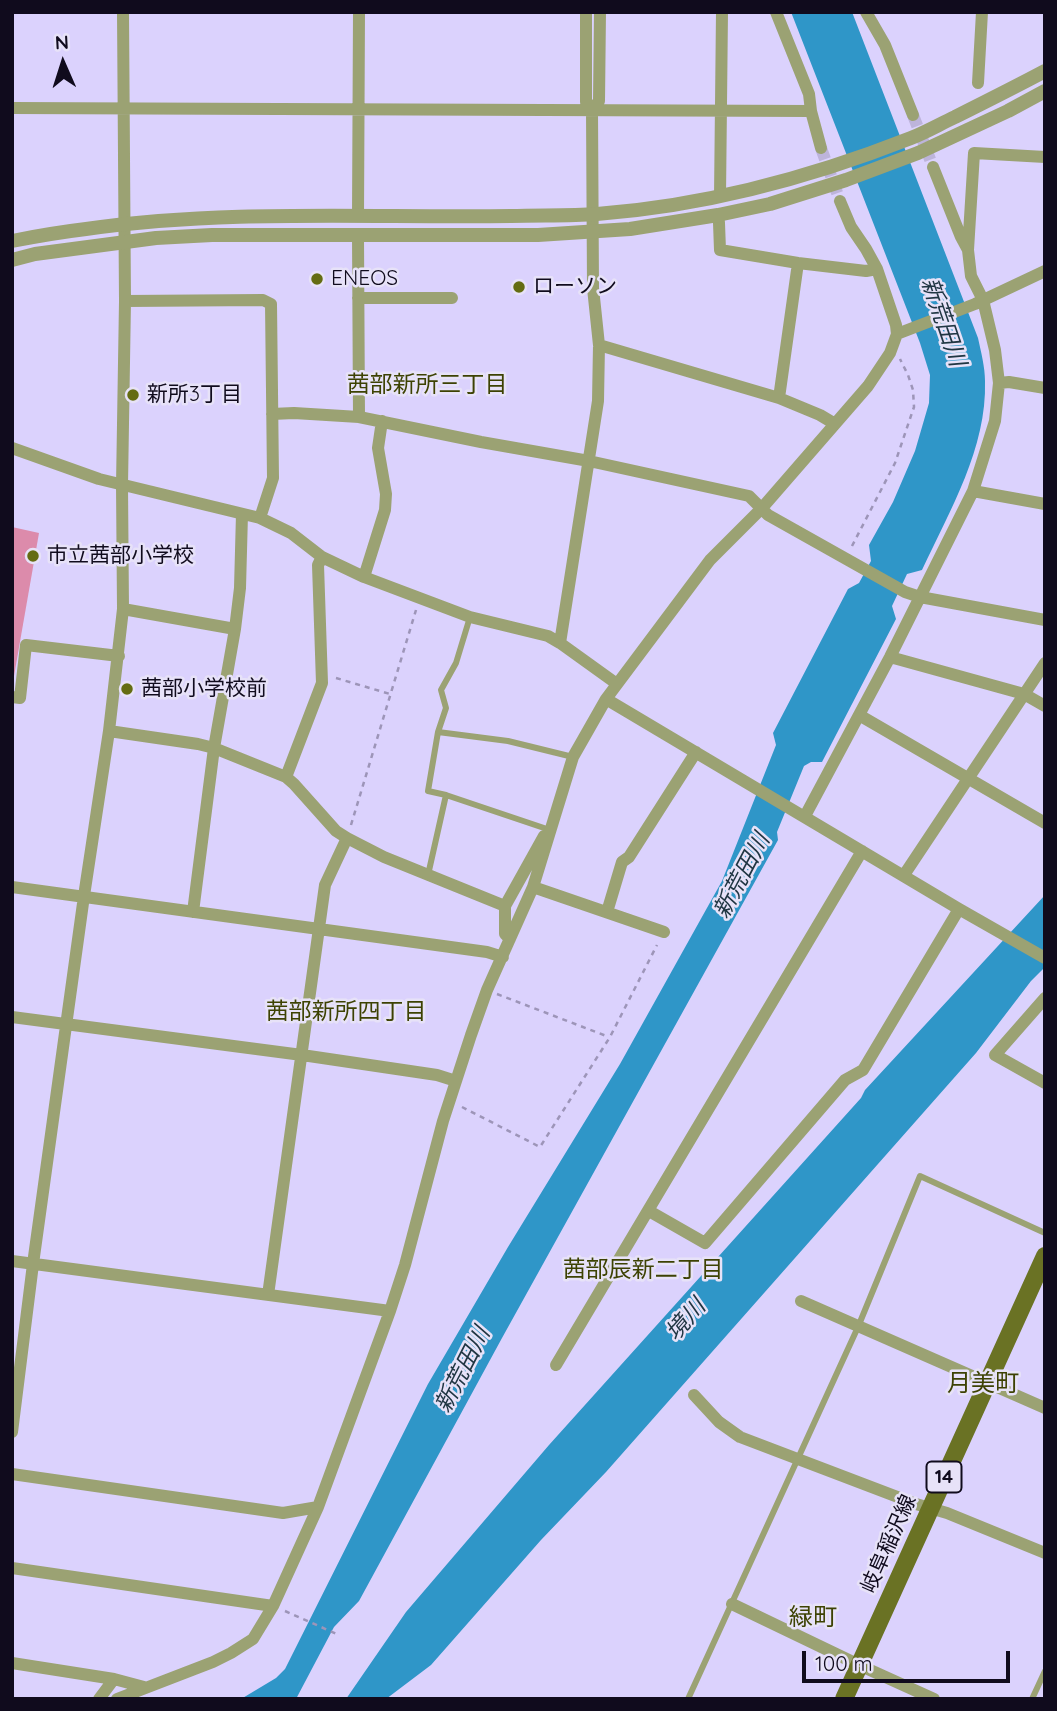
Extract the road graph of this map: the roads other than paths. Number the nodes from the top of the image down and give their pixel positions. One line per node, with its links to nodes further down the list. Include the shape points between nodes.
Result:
1 (123, 12): 12 (street)
2 (359, 12): 14 (street)
3 (586, 12): 15 (street, via 586,102)
4 (600, 12): 15 (street, via 599,101)
5 (722, 12): 16 (street)
6 (776, 12): 17 (street, via 809,94)
7 (866, 12): 18 (street, via 885,45)
8 (982, 12): 10 (street)
9 (1045, 71): 22 (street, via 914,137 789,180)
10 (978, 83)
11 (1045, 91): 25 (street, via 918,153 770,204)
12 (123, 107): 13 (street); 14 (street); 27 (street)
13 (12, 108)
14 (358, 110): 15 (street); 26 (street)
15 (592, 110): 16 (street); 24 (street)
16 (721, 110): 17 (street); 22 (street)
17 (811, 111): 19 (street)
18 (913, 115)
19 (821, 148)
20 (1045, 156): 32 (street, via 974,153)
21 (933, 167): 32 (street)
22 (720, 196): 24 (street)
23 (840, 201): 35 (street)
24 (593, 214): 26 (street); 28 (street)
25 (718, 215): 28 (street); 34 (street, via 720,250)
26 (358, 216): 27 (street, via 213,216)
27 (124, 223): 30 (street); 31 (street)
28 (593, 232): 29 (street); 42 (street)
29 (358, 236): 31 (street, via 212,235); 37 (street)
30 (12, 241)
31 (124, 241): 33 (street); 39 (street)
32 (968, 250): 40 (street)
33 (12, 260)
34 (798, 263): 35 (street); 45 (street)
35 (877, 269): 41 (street)
36 (1045, 271): 40 (street)
37 (358, 298): 38 (street); 47 (street)
38 (452, 298)
39 (125, 301): 46 (street, via 263,300 271,304); 52 (street)
40 (979, 302): 41 (street); 43 (street, via 995,349)
41 (899, 336): 49 (street, via 868,386)
42 (599, 345): 45 (street); 51 (street, via 598,401)
43 (999, 383): 44 (street); 53 (street, via 995,421)
44 (1045, 388)
45 (779, 398): 49 (street)
46 (272, 414): 47 (street); 57 (street, via 273,478)
47 (359, 416): 48 (street)
48 (382, 421): 51 (street); 59 (street, via 378,448 385,510)
49 (835, 424): 55 (street)
50 (12, 448): 52 (street)
51 (589, 461): 55 (street, via 749,496); 65 (street)
52 (122, 485): 56 (street); 61 (street)
53 (974, 491): 54 (street); 60 (street)
54 (1045, 505)
55 (762, 508): 60 (street, via 905,593); 69 (street, via 710,559)
56 (242, 514): 57 (street); 64 (street)
57 (260, 518): 58 (street, via 291,533)
58 (322, 557): 59 (street); 81 (street, via 318,565 322,683)
59 (364, 577): 62 (street)
60 (920, 597): 63 (street); 67 (street)
61 (123, 609): 64 (street); 66 (street)
62 (470, 617): 65 (street); 76 (lane, via 456,663 441,690 446,708)
63 (1045, 621)
64 (235, 629): 77 (street)
65 (560, 643): 69 (street)
66 (119, 656): 71 (street, via 26,645 20,698); 75 (street)
67 (890, 657): 70 (street); 74 (street)
68 (1045, 663): 70 (street)
69 (617, 684): 72 (street)
70 (1024, 694): 73 (street); 80 (street)
71 (12, 697)
72 (606, 699): 78 (street); 79 (street)
73 (1045, 706)
74 (859, 715): 80 (street); 83 (street)
75 (109, 731): 77 (street); 92 (street)
76 (438, 732): 79 (lane, via 508,741); 82 (lane, via 428,791)
77 (214, 748): 81 (street); 95 (street)
78 (696, 752): 83 (street); 96 (street, via 622,862)
79 (573, 757): 85 (street)
80 (968, 777): 84 (street); 89 (street)
81 (286, 778): 86 (street)
82 (446, 795): 85 (lane); 88 (lane)
83 (801, 814): 87 (street)
84 (1045, 823)
85 (550, 830): 91 (street); 93 (street, via 541,838)
86 (347, 838): 88 (street); 97 (street, via 325,886)
87 (862, 851): 89 (street); 108 (street)
88 (428, 875): 93 (street)
89 (904, 875): 94 (street)
90 (12, 887): 92 (street)
91 (533, 887): 96 (street); 99 (street)
92 (84, 897): 95 (street); 104 (street)
93 (505, 906): 99 (street, via 505,934)
94 (959, 909): 101 (street); 108 (street, via 863,1070 845,1080 705,1244)
95 (193, 912): 97 (street)
96 (607, 912): 98 (street)
97 (319, 928): 100 (street); 105 (street)
98 (664, 932)
99 (510, 939): 100 (street)
100 (503, 957): 106 (street)
101 (1045, 958)
102 (1045, 998): 107 (street, via 995,1055)
103 (12, 1017): 104 (street)
104 (66, 1024): 105 (street); 112 (street)
105 (302, 1055): 106 (street); 113 (street)
106 (456, 1081): 115 (street)
107 (1045, 1083)
108 (649, 1211): 117 (street)
109 (1045, 1233): 116 (lane, via 920,1176)
110 (1045, 1256): 118 (main road, 岐阜稲沢線 / 14)
111 (12, 1261): 112 (street)
112 (33, 1264): 113 (street); 121 (street)
113 (268, 1295): 115 (street)
114 (801, 1301): 116 (street)
115 (390, 1311): 124 (street)
116 (858, 1327): 118 (street); 122 (lane)
117 (556, 1365)
118 (987, 1384): 120 (street); 125 (main road, 岐阜稲沢線 / 14)
119 (694, 1395): 122 (street, via 740,1437)
120 (1045, 1408)
121 (12, 1432)
122 (799, 1460): 125 (street); 128 (lane)
123 (12, 1474): 124 (street, via 284,1513)
124 (318, 1507): 129 (street)
125 (930, 1508): 126 (street); 131 (main road, 岐阜稲沢線 / 14)
126 (1045, 1553)
127 (12, 1568): 129 (street)
128 (732, 1604): 131 (street); 137 (lane)
129 (274, 1606): 134 (street, via 253,1639 232,1653)
130 (12, 1663): 133 (street)
131 (859, 1665): 138 (main road, 岐阜稲沢線 / 14); 139 (street)
132 (1045, 1671): 140 (lane)
133 (114, 1679): 134 (street); 135 (street)
134 (145, 1687): 136 (street)
135 (99, 1699)
136 (117, 1699)
137 (688, 1699)
138 (844, 1699)
139 (934, 1699)
140 (1032, 1699)

